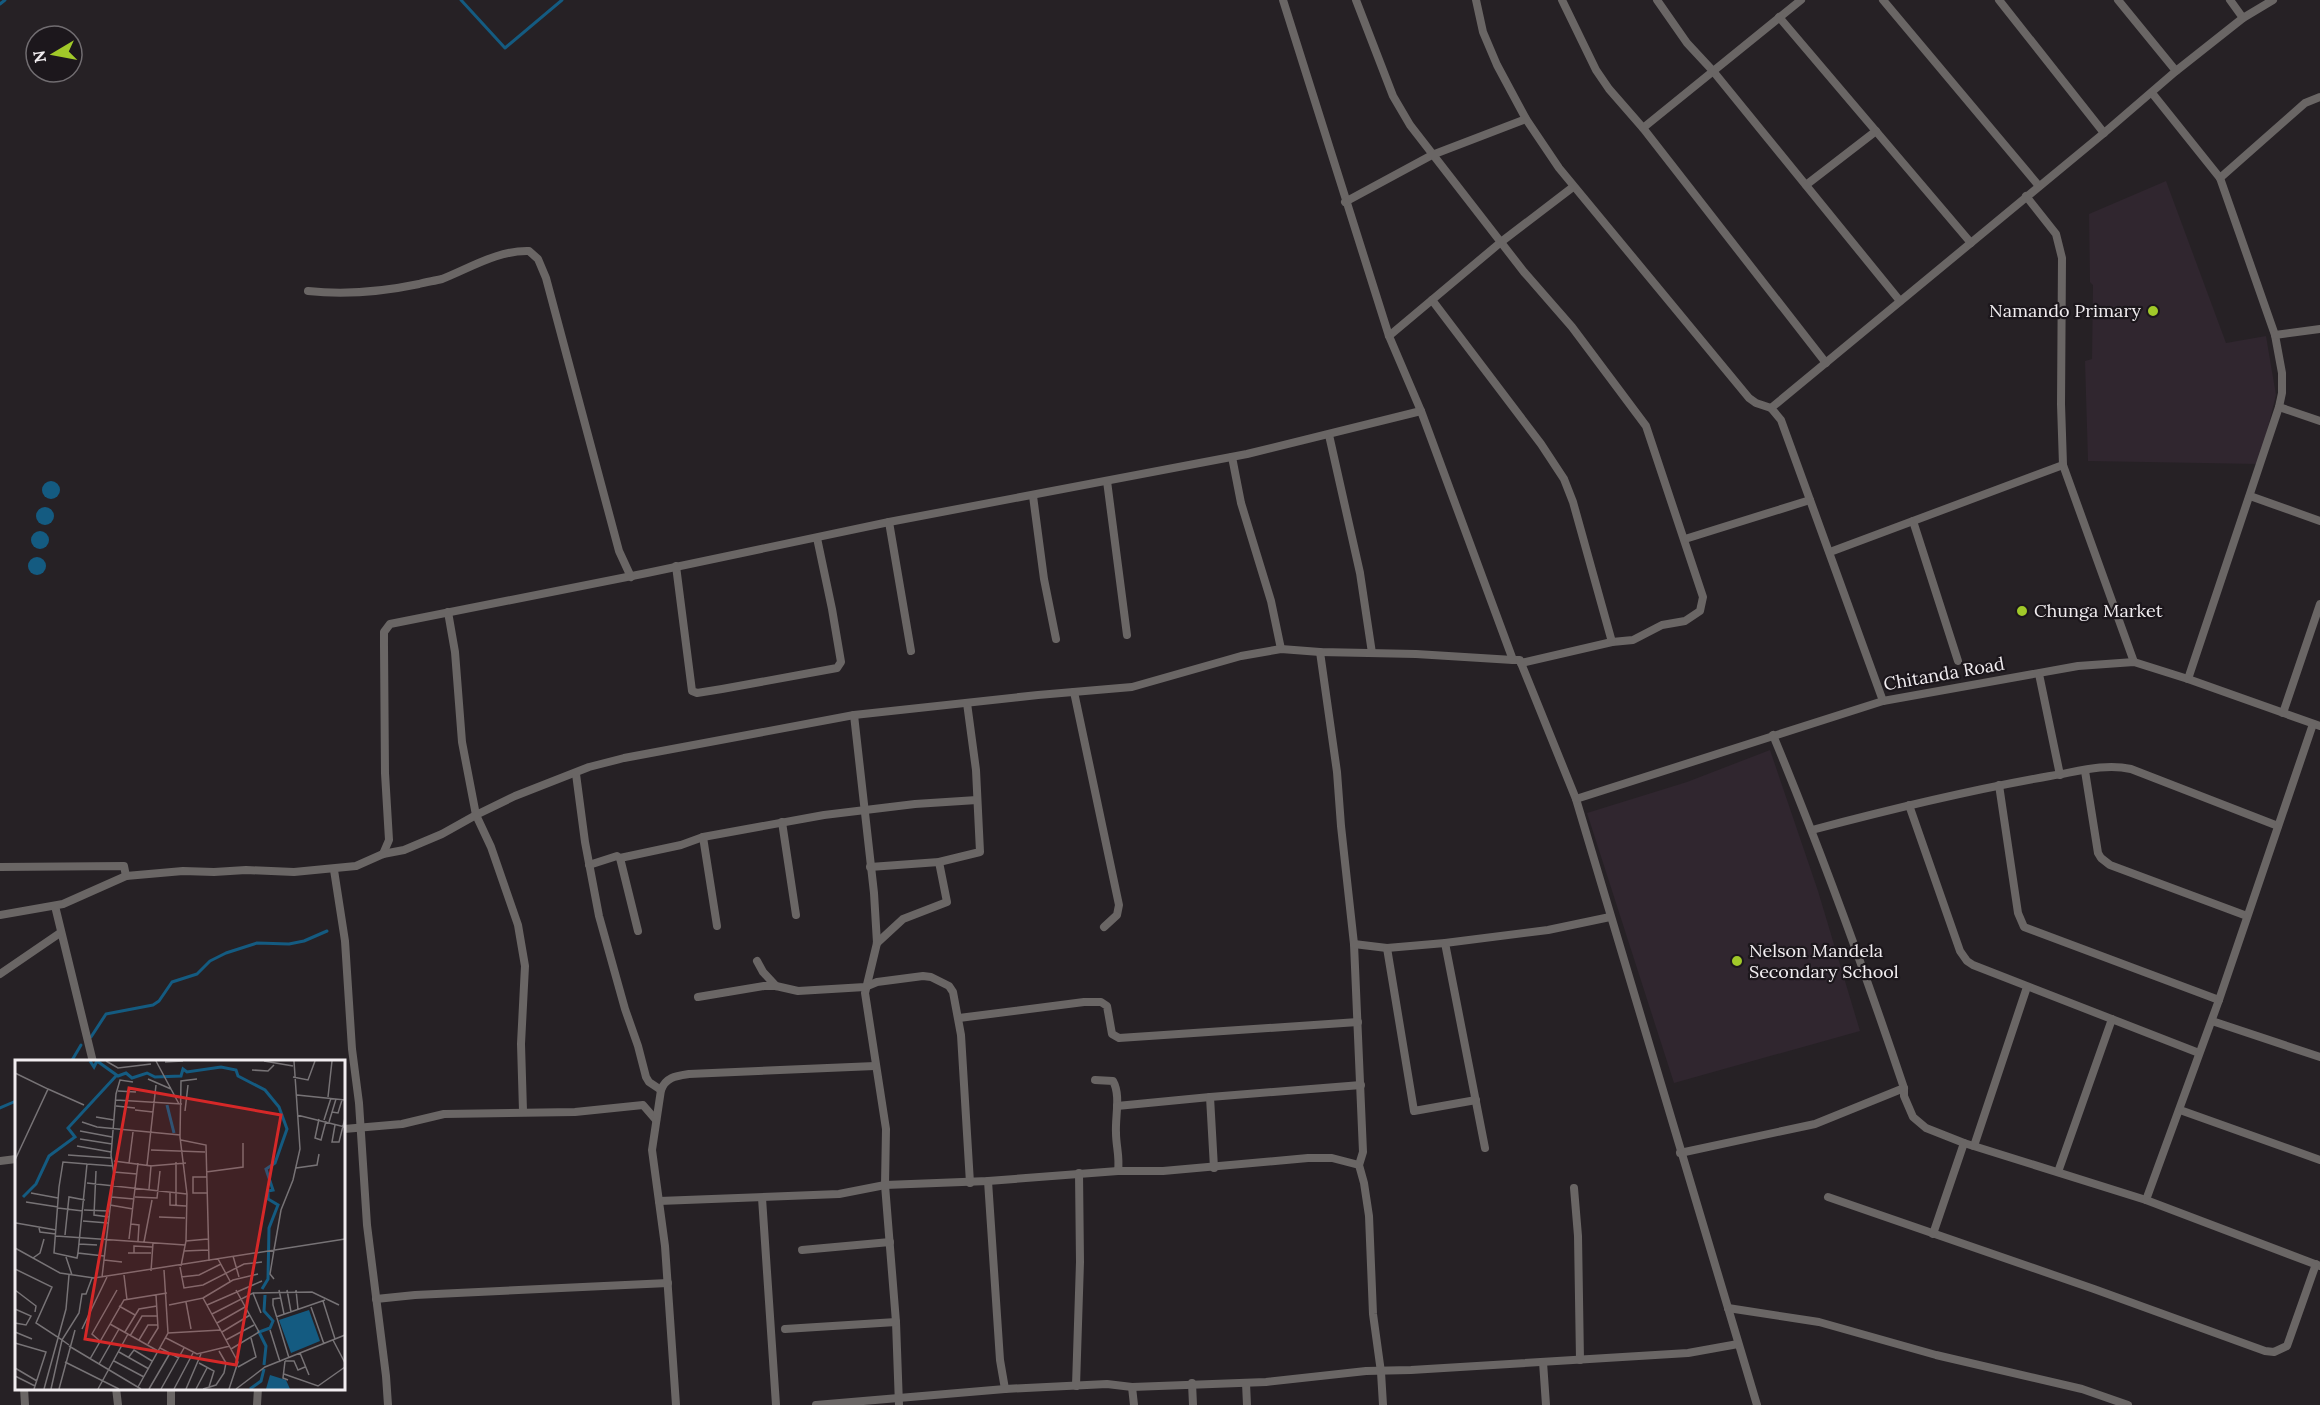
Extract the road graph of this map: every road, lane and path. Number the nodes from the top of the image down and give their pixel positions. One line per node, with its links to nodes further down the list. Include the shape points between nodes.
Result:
1 (1283, 0): 28 (street)
2 (1356, 0): 22 (street, via 1393,96)
3 (1476, 0): 18 (street, via 1487,45)
4 (1562, 0): 19 (street, via 1608,89)
5 (1657, 0): 14 (street, via 1687,43)
6 (1801, 0): 12 (street)
7 (1883, 0): 25 (street)
8 (1999, 0): 21 (street)
9 (2118, 0): 15 (street)
10 (2230, 0): 13 (street)
11 (2273, 0): 13 (street)
12 (1779, 17): 14 (street); 20 (street)
13 (2244, 18): 15 (street)
14 (1713, 71): 19 (street); 24 (street)
15 (2176, 71): 16 (street)
16 (2152, 93): 21 (street); 23 (street)
17 (2320, 97): 23 (street, via 2305,103)
18 (1526, 119): 22 (street); 26 (street)
19 (1643, 128): 37 (street)
20 (1876, 131): 24 (street); 30 (street)
21 (2104, 133): 25 (street)
22 (1432, 155): 28 (street); 29 (street)
23 (2220, 178): 35 (street)
24 (1806, 184): 33 (street)
25 (2039, 186): 27 (street)
26 (1573, 187): 29 (street); 39 (street, via 1749,398)
27 (2026, 196): 30 (street); 44 (street, via 2056,234 2062,258)
28 (1346, 202): 36 (street)
29 (1500, 242): 32 (street); 53 (street, via 1572,327 1646,426)
30 (1971, 243): 33 (street)
31 (308, 291): 56 (street, via 333,294 394,290 440,280 514,250 529,251 538,259 546,278 606,506)
32 (1432, 300): 36 (street); 62 (street, via 1564,479)
33 (1900, 301): 37 (street)
34 (2320, 329): 35 (street)
35 (2275, 335): 38 (street, via 2282,373)
36 (1389, 336): 40 (street)
37 (1826, 363): 39 (street)
38 (2279, 407): 41 (street); 47 (street)
39 (1771, 408): 48 (street, via 1780,420)
40 (1421, 411): 42 (street); 68 (street)
41 (2320, 421)
42 (1329, 435): 43 (street); 66 (street, via 1360,573)
43 (1232, 457): 45 (street); 63 (street)
44 (2063, 465): 49 (street); 69 (street)
45 (1107, 481): 46 (street); 60 (street)
46 (1033, 496): 51 (street); 61 (street)
47 (2250, 496): 50 (street); 71 (street)
48 (1810, 500): 53 (street); 54 (street)
49 (1913, 521): 54 (street); 67 (street)
50 (2320, 521)
51 (889, 522): 52 (street); 64 (street)
52 (817, 538): 55 (street); 55 (street, via 841,662 837,668 817,672 692,691)
53 (1684, 539): 62 (street, via 1704,597 1700,611 1685,621 1662,625 1633,640)
54 (1830, 552): 73 (street)
55 (676, 566): 56 (street)
56 (631, 576): 58 (street)
57 (2320, 604): 59 (street)
58 (448, 612): 87 (street, via 462,742); 92 (street, via 390,624 384,632 388,840)
59 (2317, 621): 75 (street)
60 (1127, 635)
61 (1056, 639)
62 (1612, 642): 68 (street)
63 (1281, 649): 65 (street); 72 (street, via 1241,656 1132,687)
64 (911, 651)
65 (1320, 652): 66 (street); 111 (street, via 1337,772)
66 (1372, 653): 68 (street)
67 (1958, 661)
68 (1517, 662): 83 (street)
69 (2134, 662): 70 (street, Chitanda Road, via 2078,666); 71 (street, Chitanda Road)
70 (2039, 674): 73 (street, Chitanda Road); 81 (street)
71 (2188, 679): 75 (street, Chitanda Road)
72 (1074, 692): 74 (street); 106 (street, via 1119,905 1117,915)
73 (1883, 701): 78 (street, Chitanda Road)
74 (967, 703): 76 (street); 84 (street)
75 (2283, 713): 77 (street, Chitanda Road)
76 (854, 715): 80 (street, via 624,758); 86 (street)
77 (2317, 725): 89 (street)
78 (1773, 735): 83 (street, Chitanda Road); 90 (street)
79 (2085, 771): 81 (street); 89 (street, via 2107,765 2131,769); 103 (street, via 2101,858 2110,865)
80 (576, 774): 87 (street); 95 (street)
81 (2060, 775): 82 (street)
82 (1999, 785): 85 (street); 119 (street, via 2018,913 2024,927)
83 (1576, 799): 104 (street)
84 (977, 800): 86 (street); 94 (street, via 980,852)
85 (1909, 805): 90 (street); 117 (street, via 1960,951 1973,965)
86 (865, 809): 88 (street); 97 (street)
87 (476, 814): 92 (street, via 442,834); 136 (street, via 518,925 525,966)
88 (782, 822): 91 (street); 102 (street)
89 (2278, 826): 103 (street)
90 (1812, 830): 130 (street)
91 (703, 837): 93 (street); 105 (street)
92 (383, 854): 98 (street, via 356,866)
93 (620, 858): 95 (street); 107 (street)
94 (939, 862): 97 (street); 109 (street, via 947,902 903,919)
95 (590, 865): 131 (street, via 622,1001 646,1077)
96 (0, 867): 99 (street, via 124,866)
97 (870, 867): 109 (street)
98 (334, 870): 99 (street, via 183,871); 138 (street, via 345,940)
99 (126, 876): 100 (street)
100 (55, 906): 101 (street); 108 (street)
101 (0, 915)
102 (796, 915)
103 (2247, 916): 119 (street)
104 (1610, 917): 110 (street, via 1548,930); 143 (street)
105 (717, 926)
106 (1104, 927)
107 (638, 931)
108 (60, 933): 114 (street); 126 (street)
109 (877, 943): 116 (street)
110 (1445, 943): 112 (street); 133 (street)
111 (1354, 944): 112 (street); 123 (street)
112 (1387, 948): 133 (street, via 1414,1111)
113 (757, 961): 115 (street)
114 (0, 974)
115 (776, 986): 116 (street, via 798,991); 118 (street)
116 (865, 987): 120 (street, via 877,982 931,977 953,992); 127 (street)
117 (2027, 987): 121 (street); 141 (street)
118 (698, 997)
119 (2220, 1000): 122 (street)
120 (958, 1018): 123 (street, via 1101,1002 1107,1006 1112,1034 1119,1038); 153 (street)
121 (2112, 1019): 124 (street); 150 (street)
122 (2212, 1021): 124 (street); 125 (street)
123 (1358, 1022): 129 (street)
124 (2199, 1053): 135 (street)
125 (2320, 1057)
126 (92, 1060)
127 (875, 1066): 131 (street, via 689,1074 669,1079); 154 (street, via 886,1129)
128 (1095, 1080): 134 (street, via 1113,1081)
129 (1361, 1085): 132 (street); 147 (street, via 1363,1152)
130 (1904, 1088): 140 (street, via 1912,1117 1926,1128); 143 (street, via 1815,1124)
131 (661, 1090): 137 (street)
132 (1210, 1097): 134 (street); 148 (street)
133 (1476, 1100): 142 (street)
134 (1117, 1106): 149 (street)
135 (2180, 1110): 146 (street); 158 (street)
136 (523, 1111): 137 (street, via 575,1112 643,1105); 138 (street, via 444,1114 402,1124)
137 (656, 1120): 159 (street, via 651,1150)
138 (361, 1127): 139 (street); 165 (street)
139 (345, 1129)
140 (1964, 1143): 141 (street); 160 (street)
141 (1974, 1146): 150 (street)
142 (1485, 1148)
143 (1680, 1153): 166 (street)
144 (15, 1159): 145 (street)
145 (0, 1161)
146 (2320, 1161)
147 (1359, 1166): 148 (street, via 1332,1158); 172 (street, via 1369,1216 1373,1314)
148 (1214, 1168): 149 (street)
149 (1118, 1171): 151 (street)
150 (2058, 1172): 158 (street)
151 (1079, 1173): 152 (street); 175 (street)
152 (988, 1181): 153 (street); 177 (street, via 999,1360)
153 (970, 1182): 154 (street)
154 (885, 1185): 157 (street, via 839,1194); 161 (street)
155 (1574, 1188): 170 (street)
156 (1828, 1197): 160 (street)
157 (762, 1198): 159 (street); 185 (street)
158 (2146, 1200): 163 (street)
159 (658, 1201): 164 (street)
160 (1933, 1234): 163 (street, via 2252,1348 2274,1352 2287,1346)
161 (890, 1242): 162 (street); 167 (street)
162 (802, 1250)
163 (2318, 1265)
164 (668, 1283): 165 (street); 184 (street)
165 (376, 1299): 183 (street)
166 (1728, 1308): 169 (street); 193 (street, via 1819,1323 2082,1389)
167 (896, 1322): 168 (street); 180 (street)
168 (785, 1329)
169 (1738, 1344): 170 (street, via 1688,1353); 192 (street)
170 (1580, 1360): 171 (street)
171 (1543, 1362): 172 (street); 191 (street)
172 (1381, 1372): 174 (street); 190 (street)
173 (1192, 1383): 174 (street); 176 (street); 188 (street)
174 (1246, 1383): 189 (street)
175 (1077, 1386): 176 (street); 177 (street)
176 (1132, 1387): 187 (street)
177 (1005, 1389): 180 (street)
178 (116, 1390): 181 (street)
179 (258, 1390): 182 (street)
180 (899, 1401): 186 (street)
181 (118, 1405)
182 (257, 1405)
183 (388, 1405)
184 (676, 1405)
185 (776, 1405)
186 (816, 1405)
187 (1134, 1405)
188 (1193, 1405)
189 (1247, 1405)
190 (1383, 1405)
191 (1546, 1405)
192 (1757, 1405)
193 (2128, 1405)

